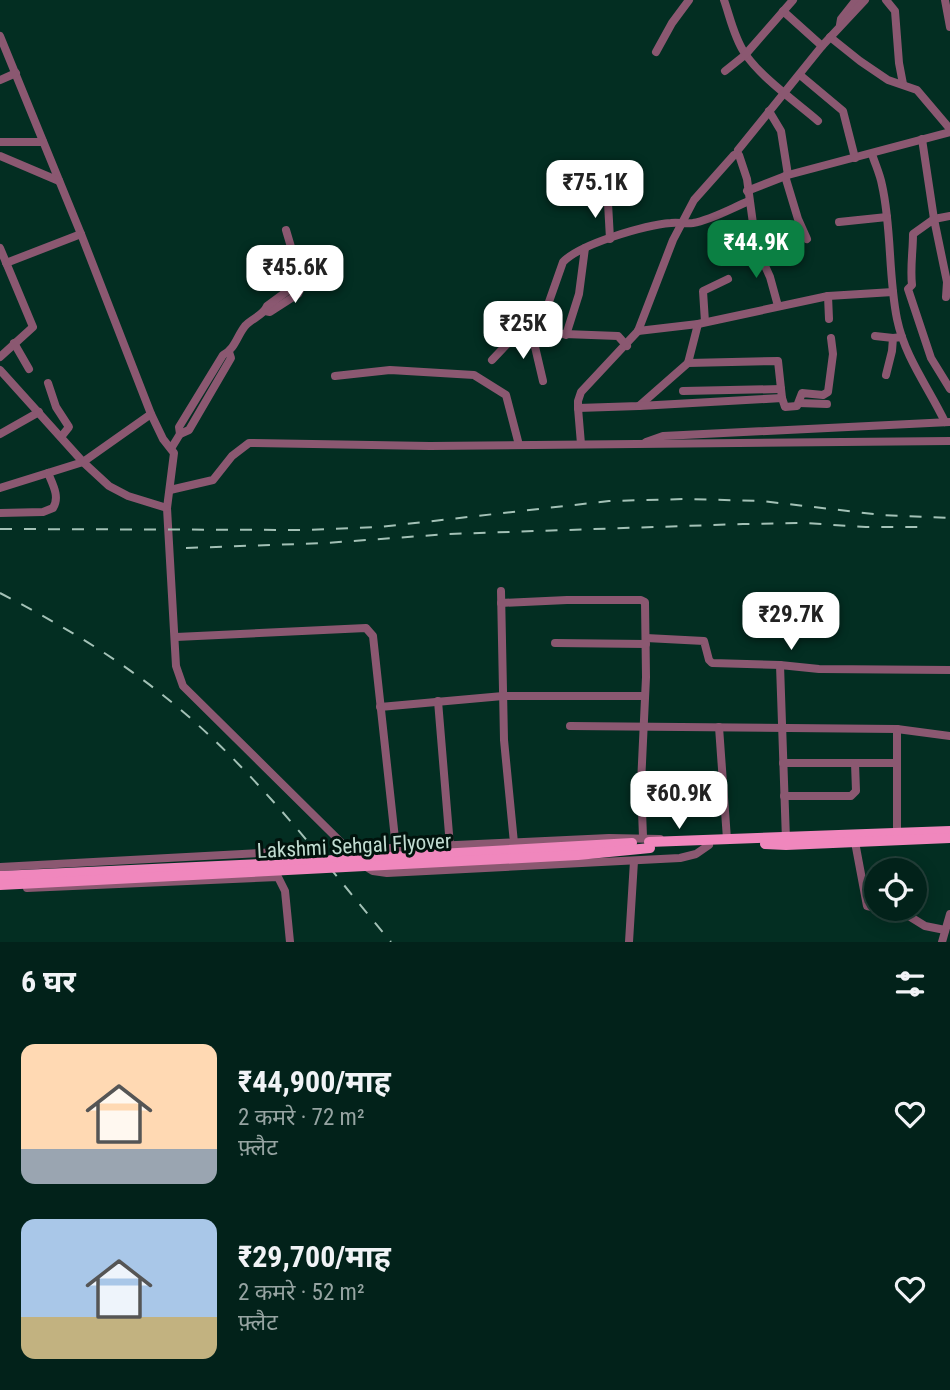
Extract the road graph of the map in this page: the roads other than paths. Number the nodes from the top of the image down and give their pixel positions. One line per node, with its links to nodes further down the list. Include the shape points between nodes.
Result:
1 (689, 0): 14 (street)
2 (724, 0): 15 (street)
3 (793, 0): 8 (street)
4 (856, 0): 9 (street)
5 (865, 0): 9 (street)
6 (886, 0): 20 (street, via 895,10)
7 (945, 0): 10 (street)
8 (783, 11): 13 (street); 15 (street)
9 (851, 11): 12 (street)
10 (950, 27)
11 (0, 36): 17 (street)
12 (830, 37): 13 (street); 20 (street, via 888,80)
13 (822, 46): 18 (street)
14 (656, 52)
15 (745, 55): 16 (street); 21 (street)
16 (725, 71)
17 (16, 73): 19 (street); 27 (street)
18 (800, 75): 21 (street); 31 (street, via 843,111)
19 (0, 80)
20 (902, 84): 24 (street, via 919,92)
21 (784, 93): 22 (street); 23 (street)
22 (769, 111): 28 (street); 32 (street, via 781,131)
23 (818, 121)
24 (950, 131): 25 (street)
25 (922, 139): 29 (street); 39 (street)
26 (0, 142): 27 (street)
27 (43, 142): 33 (street)
28 (737, 153): 34 (street); 41 (street, via 694,200)
29 (872, 154): 31 (street); 38 (street)
30 (0, 156): 33 (street)
31 (855, 158): 32 (street)
32 (787, 176): 34 (street); 45 (street)
33 (59, 181): 43 (street)
34 (747, 191): 36 (street)
35 (587, 195): 44 (street, via 608,203)
36 (749, 201): 41 (street, via 695,223); 53 (street, via 756,246)
37 (950, 216): 39 (street)
38 (887, 217): 40 (street); 50 (street)
39 (934, 219): 52 (street); 73 (street, via 913,234 912,285 908,289 931,358)
40 (839, 222)
41 (682, 223): 44 (street); 56 (street)
42 (286, 230): 89 (street, via 301,281 246,324 179,427)
43 (81, 234): 48 (street); 81 (street)
44 (610, 239): 47 (street)
45 (807, 239)
46 (0, 248): 48 (street)
47 (585, 248): 57 (street, via 563,262); 58 (street, via 579,294)
48 (6, 263): 62 (street, via 33,327)
49 (728, 279): 55 (street, via 703,291)
50 (893, 292): 51 (street); 60 (street)
51 (828, 296): 53 (street); 54 (street)
52 (946, 297)
53 (778, 306): 55 (street)
54 (829, 319)
55 (702, 323): 56 (street); 66 (street)
56 (638, 331): 63 (street)
57 (535, 333): 58 (street); 65 (street, via 510,341); 71 (street)
58 (566, 335): 63 (street, via 618,337)
59 (875, 336): 60 (street)
60 (897, 337): 69 (street); 82 (street)
61 (831, 338): 76 (street, via 828,392 802,393)
62 (14, 343): 64 (street); 68 (street)
63 (627, 346): 79 (street, via 581,391)
64 (0, 356)
65 (492, 360)
66 (688, 363): 75 (street, via 775,360); 78 (street)
67 (0, 369): 80 (street)
68 (29, 369)
69 (886, 375)
70 (335, 376): 88 (street, via 390,370 477,376 506,395)
71 (543, 381)
72 (48, 383): 84 (street, via 69,427)
73 (950, 389)
74 (683, 391): 75 (street)
75 (782, 393): 76 (street, via 785,407); 78 (street)
76 (799, 403): 77 (street)
77 (827, 404)
78 (639, 406): 79 (street)
79 (578, 408): 86 (street)
80 (39, 412): 83 (street); 84 (street)
81 (151, 414): 89 (street); 90 (street)
82 (948, 422): 87 (street, via 663,436)
83 (0, 435)
84 (61, 438): 90 (street)
85 (950, 441): 87 (street)
86 (582, 444): 87 (street); 88 (street)
87 (643, 444)
88 (519, 445): 93 (street, via 249,443 213,480)
89 (172, 447): 93 (street, via 175,463)
90 (83, 463): 91 (street); 94 (street, via 109,486)
91 (48, 473): 92 (street); 95 (street, via 57,501 53,509)
92 (0, 488)
93 (170, 490): 94 (street)
94 (167, 508): 98 (street)
95 (0, 513)
96 (501, 591): 97 (street)
97 (501, 603): 99 (street, via 641,600 646,604); 103 (street)
98 (176, 637): 106 (street, via 366,628 373,636); 128 (street, via 176,666 183,686)
99 (646, 641): 100 (street); 101 (street, via 704,641 712,663); 104 (street)
100 (555, 643)
101 (780, 665): 102 (street); 110 (street)
102 (950, 670)
103 (503, 696): 104 (street); 105 (street); 124 (street)
104 (645, 696): 108 (street)
105 (438, 701): 106 (street); 126 (street)
106 (380, 707): 127 (street)
107 (570, 726): 108 (street)
108 (644, 727): 109 (street); 122 (street, via 641,784)
109 (719, 727): 110 (street); 120 (street)
110 (782, 727): 111 (street); 113 (street)
111 (897, 729): 112 (street); 115 (street)
112 (950, 736)
113 (783, 763): 114 (street); 116 (street)
114 (855, 763): 115 (street); 116 (street, via 856,791 851,796)
115 (897, 763): 118 (street)
116 (785, 796): 121 (street)
117 (950, 831): 118 (main road)
118 (897, 833): 121 (main road)
119 (950, 838): 123 (main road)
120 (727, 839): 121 (main road, Lakshmi Sehgal Flyover); 122 (main road, Lakshmi Sehgal Flyover)
121 (786, 841): 123 (main road); 125 (main road, Lakshmi Sehgal Flyover)
122 (647, 842): 124 (street); 125 (main road, Lakshmi Sehgal Flyover); 132 (main road, Lakshmi Sehgal Flyover, bridge); 133 (main road, Lakshmi Sehgal Flyover, bridge, via 579,855)
123 (855, 842): 134 (street)
124 (514, 843): 126 (street)
125 (709, 845): 130 (street, via 680,858)
126 (450, 846): 127 (street)
127 (396, 848): 128 (street)
128 (348, 850): 130 (street, via 373,871 387,873)
129 (296, 851): 131 (street)
130 (634, 861): 139 (street)
131 (0, 867)
132 (0, 876)
133 (0, 887): 138 (street, via 275,876 284,888)
134 (864, 890)
135 (950, 914): 137 (street)
136 (917, 921): 137 (street)
137 (945, 930): 140 (street)
138 (290, 942)
139 (629, 942)
140 (942, 942)

